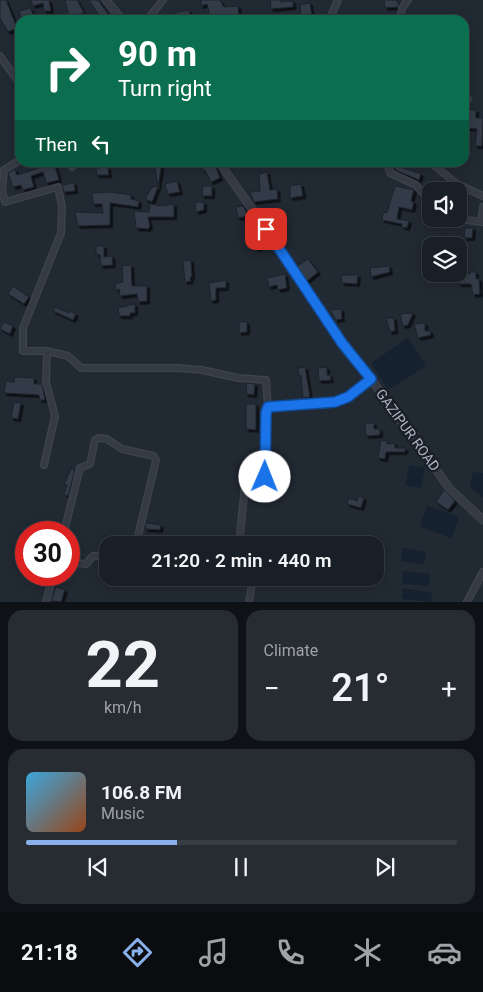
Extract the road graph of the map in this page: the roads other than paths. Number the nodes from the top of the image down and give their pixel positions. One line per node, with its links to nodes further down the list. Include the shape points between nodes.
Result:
1 (106, 0): 5 (street)
2 (163, 0): 6 (street)
3 (338, 0): 7 (street)
4 (408, 0): 8 (street)
5 (118, 15)
6 (151, 15)
7 (331, 15)
8 (401, 15)
9 (0, 56): 10 (street)
10 (15, 77)
11 (15, 163): 15 (street, via 4,170)
12 (223, 167): 22 (street, GAZIPUR ROAD, via 342,343)
13 (388, 167): 16 (street, via 390,173 416,185)
14 (436, 167): 17 (street, via 457,184)
15 (1, 192): 21 (street, via 5,202 58,187 62,233 23,328 23,351)
16 (422, 192)
17 (483, 196)
18 (483, 207): 20 (street)
19 (467, 218): 20 (street)
20 (482, 222)
21 (47, 351): 23 (street, via 68,356 81,368 178,368 266,380); 24 (street, via 46,382 55,416)
22 (371, 379): 23 (street, via 348,397 335,402); 25 (street, GAZIPUR ROAD, via 450,490)
23 (268, 407): 28 (street, via 265,481 245,484)
24 (44, 465)
25 (483, 520)
26 (67, 521): 27 (street, via 80,468 90,464 95,440 107,439 122,449 154,456 156,460)
27 (138, 536)
28 (240, 536)
29 (99, 556): 30 (street, via 93,556 86,564)
30 (80, 563)
31 (483, 572): 36 (street)
32 (50, 586): 34 (street)
33 (252, 586): 35 (street)
34 (46, 602)
35 (249, 602)
36 (467, 602)

